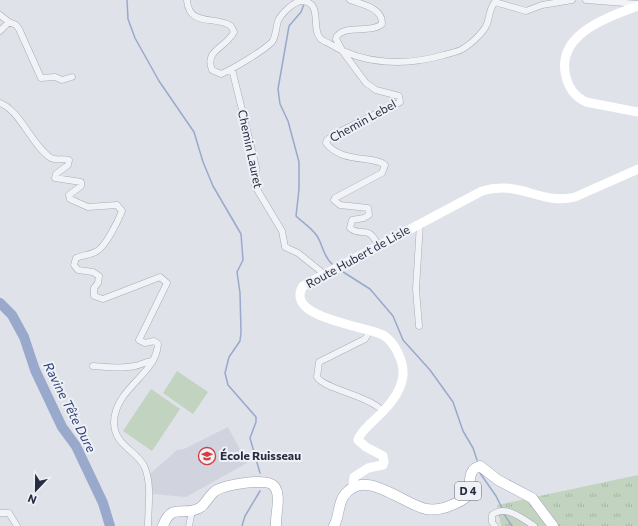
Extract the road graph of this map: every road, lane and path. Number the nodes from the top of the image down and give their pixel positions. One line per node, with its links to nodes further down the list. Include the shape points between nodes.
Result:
1 (187, 0): 10 (street, via 187,7 195,17 205,21 219,20 231,26 234,32 211,55 209,63 212,70 221,74)
2 (350, 0): 9 (street, Chemin Lebel, via 372,8 380,15 382,24 375,28 339,33 336,39)
3 (572, 0): 9 (street, via 542,5 526,11 495,2 490,7 486,26 463,50 422,61 383,62)
4 (586, 0): 5 (street)
5 (638, 5): 13 (main road, via 588,28 569,49 564,65 567,83 578,98 586,102)
6 (0, 15): 7 (street)
7 (9, 22): 8 (street); 11 (street, via 19,29 41,78 55,77 62,80)
8 (0, 31)
9 (343, 52): 10 (street, via 321,39 316,32 316,13 312,6 304,1 297,2 278,20 271,42); 16 (street, Chemin Lebel, via 366,83 376,90 395,94 400,99 398,104 327,140 328,146 346,157 379,161 385,165 382,173 334,200 340,205 368,208 369,215 352,220 350,228 371,234)
10 (232, 70): 17 (street, Chemin Lauret, via 256,168 255,186 282,231 285,247 298,253)
11 (72, 77)
12 (0, 102): 20 (street, via 8,107 44,152 52,158 70,160 55,178 81,182 81,186 69,196 70,199 88,207 117,205 122,212 115,228 101,248 76,258 74,264 78,270 93,272 99,276 94,296 103,299 160,278 167,283 139,340 154,341 158,344)
13 (638, 112)
14 (638, 169): 15 (main road, Route Hubert de Lisle, via 566,200 551,199 510,187 489,189)
15 (420, 223): 16 (main road, Route Hubert de Lisle); 18 (street, via 416,289)
16 (378, 245): 17 (main road, Route Hubert de Lisle)
17 (324, 274): 19 (main road, Route Hubert de Lisle, via 309,282 299,293 299,299 305,307 349,326)
18 (419, 326)
19 (370, 331): 22 (main road, Route Hubert de Lisle, via 383,335 391,342 403,368 400,389); 22 (street, via 364,339 319,362 317,378 374,402)
20 (153, 362): 21 (street, via 114,368); 27 (street, via 126,391 115,411 114,423 119,440 142,462 145,469 149,495)
21 (93, 366)
22 (383, 411): 23 (main road, Route Hubert de Lisle, via 363,431 358,440 383,456 384,462 382,465 361,471 354,477)
23 (353, 487): 31 (main road, via 344,496); 34 (main road, D 4, via 361,484 373,485 421,507 445,508 466,496 471,473 475,467 480,466 486,468 498,480 532,498)
24 (192, 511): 28 (main road, via 170,513 165,518); 29 (street); 30 (main road, via 201,507 216,490 238,484 266,482 272,484 278,495)
25 (0, 513): 26 (street, via 9,514)
26 (16, 526)
27 (148, 526)
28 (163, 526)
29 (189, 526)
30 (276, 526)
31 (334, 526)
32 (495, 526): 33 (street, via 492,515 503,510)
33 (534, 526)
34 (553, 526)

